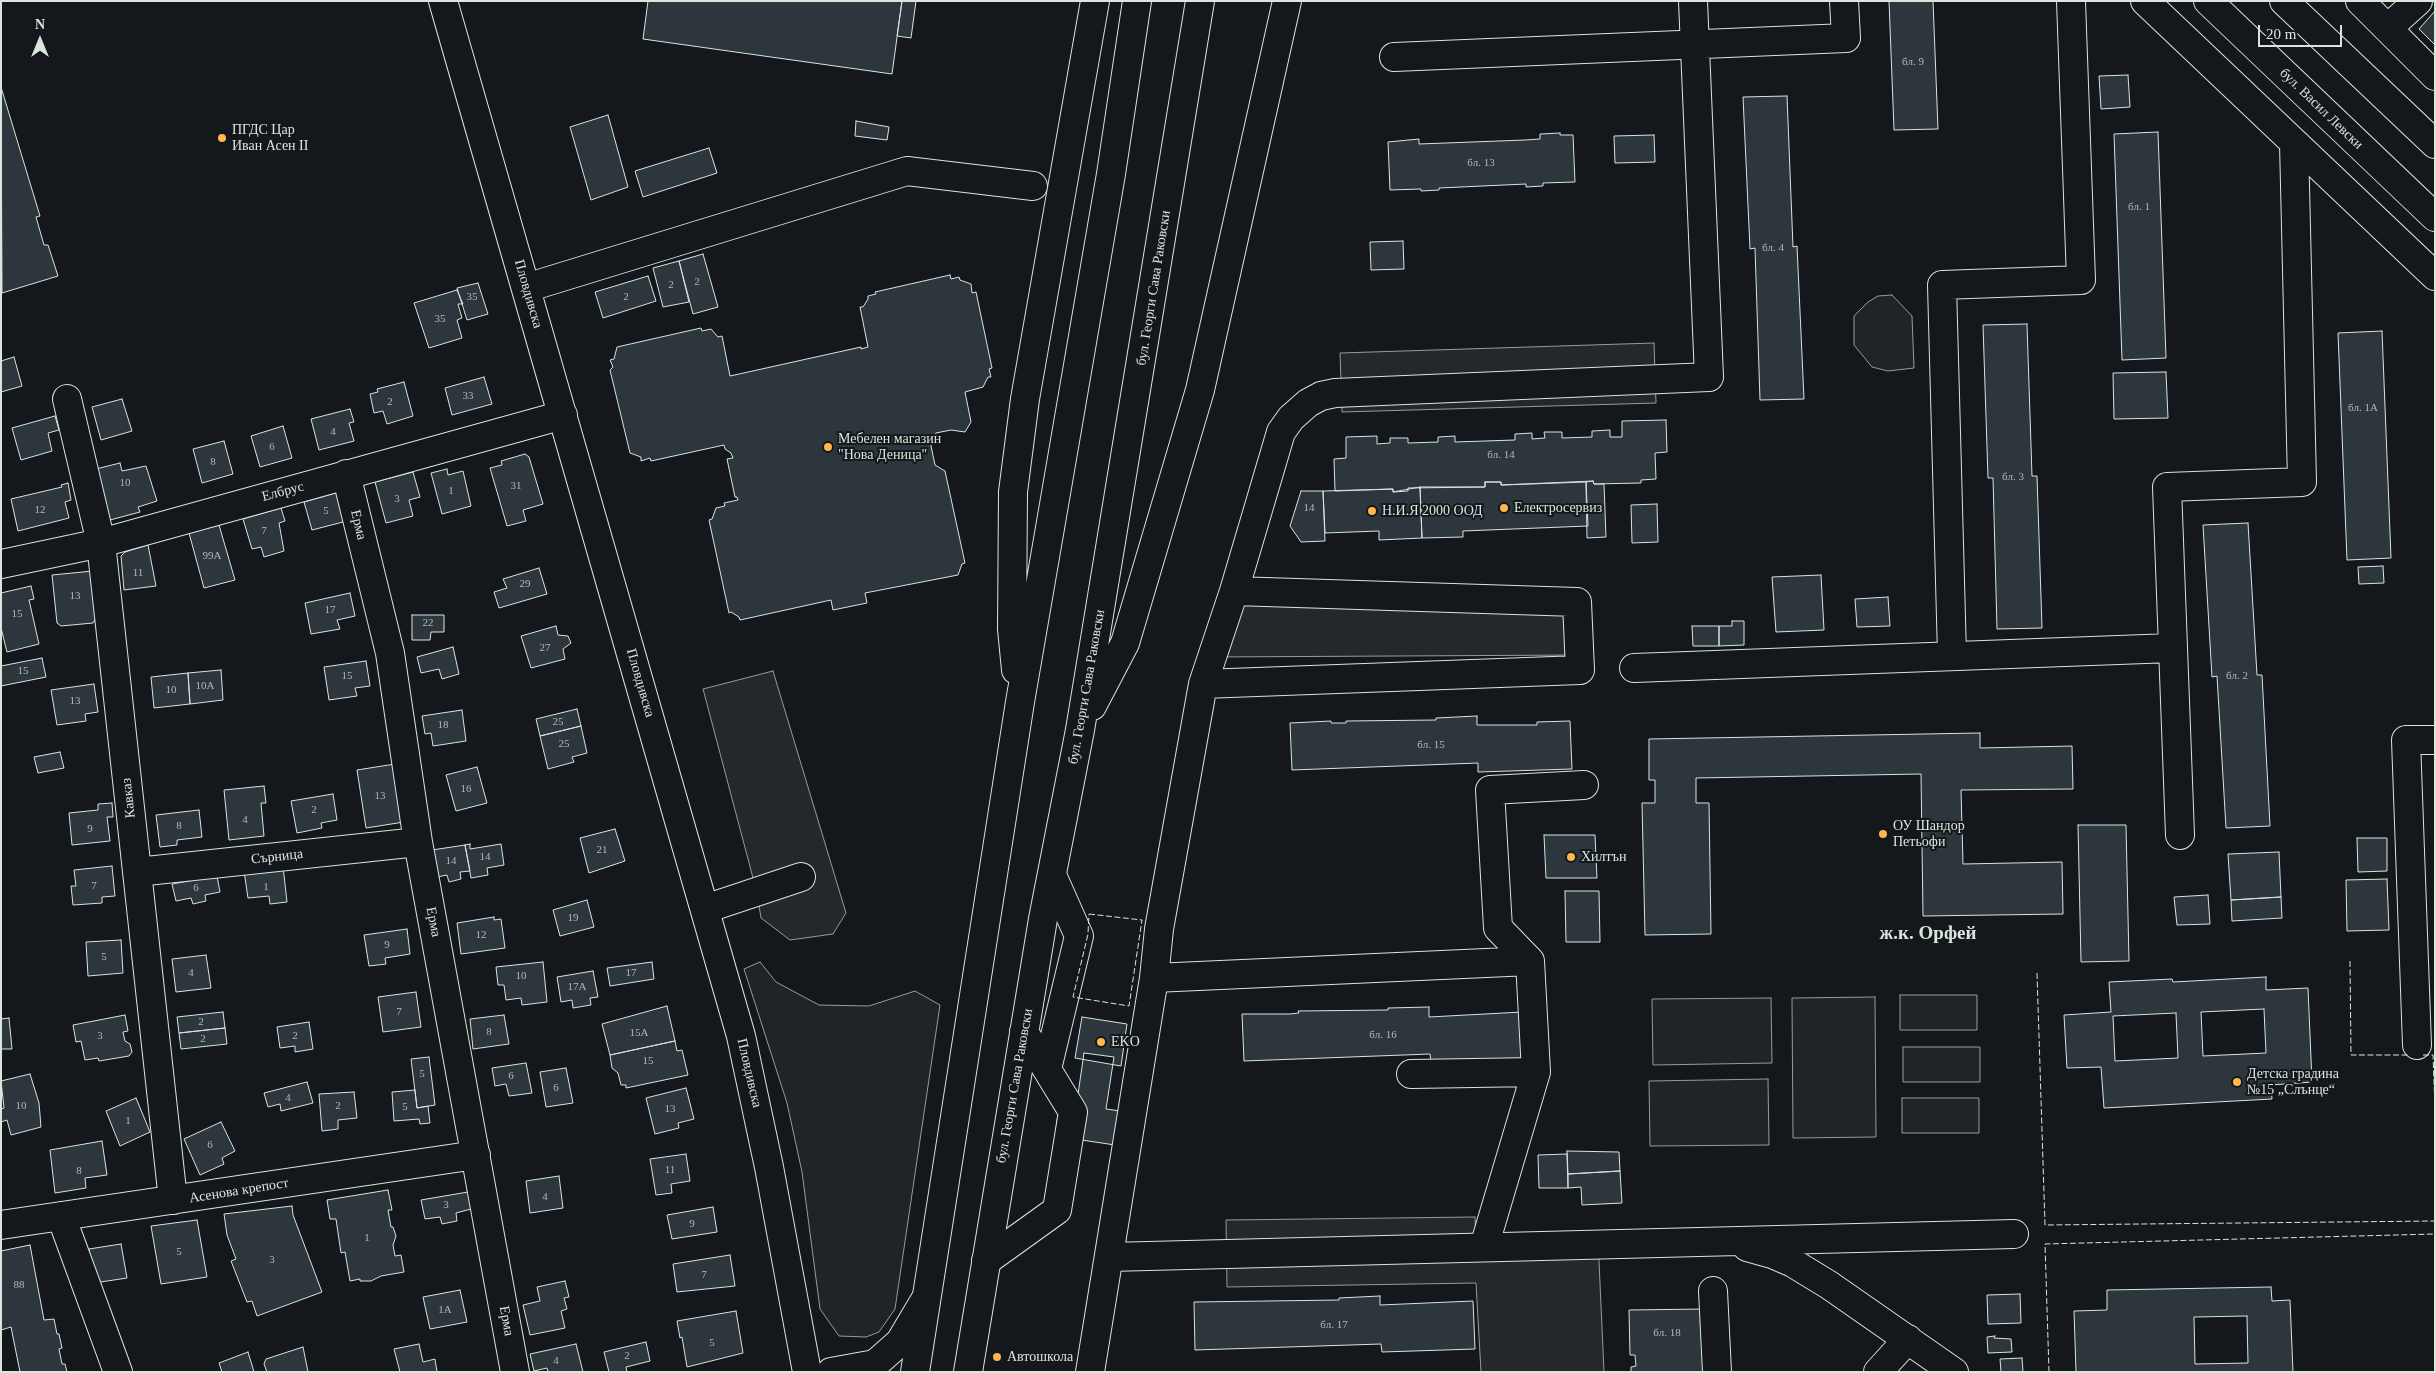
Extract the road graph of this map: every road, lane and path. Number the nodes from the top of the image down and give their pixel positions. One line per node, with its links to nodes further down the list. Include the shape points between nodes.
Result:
1 (443, 1): 23 (street, Пловдивска)
2 (1094, 1): 34 (street, via 1025,399 1013,492 1012,629)
3 (1137, 1): 34 (street, via 1110,184)
4 (1200, 1): 35 (street, бул. Георги Сава Раковски)
5 (1287, 1): 35 (street, via 1198,399 1125,643)
6 (1693, 1): 15 (street)
7 (1844, 1): 15 (street, via 1846,38)
8 (2071, 1): 31 (street, via 2081,280 1942,284)
9 (2145, 1): 18 (street)
10 (2208, 1): 21 (street, бул. Васил Левски)
11 (2284, 1): 19 (street)
12 (2360, 1): 14 (street)
13 (2418, 1): 14 (street)
14 (2388, 28): 17 (street)
15 (1696, 44): 16 (street); 29 (street, via 1709,377 1321,396 1299,410 1281,432)
16 (1394, 57)
17 (2435, 76)
18 (2294, 143): 22 (street); 30 (street, via 2302,482 2167,487)
19 (2435, 144)
20 (1033, 186): 23 (street, via 907,171)
21 (2435, 217)
22 (2435, 276)
23 (526, 288): 25 (street, Пловдивска)
24 (67, 399): 27 (street, Кавказ)
25 (563, 415): 26 (street, Елбрус); 43 (street, Пловдивска)
26 (346, 474): 27 (street, Елбрус); 39 (street, Ерма, via 390,653)
27 (100, 543): 28 (street, Елбрус); 40 (street, Кавказ)
28 (1, 564)
29 (1234, 591): 33 (street); 33 (street, via 1577,602 1580,670)
30 (2172, 648): 31 (street); 38 (street)
31 (1952, 655): 32 (street)
32 (1634, 668)
33 (1203, 684): 45 (street, via 1159,929)
34 (1020, 702): 61 (street)
35 (1080, 730): 41 (street, бул. Георги Сава Раковски)
36 (2435, 740): 47 (street, via 2406,740)
37 (1584, 785): 44 (street, via 1490,790 1498,928)
38 (2180, 835)
39 (418, 842): 40 (street, Сърница); 51 (street, Ерма)
40 (137, 872): 52 (street, Кавказ)
41 (1052, 875): 46 (street, бул. Георги Сава Раковски); 48 (street, via 1079,936)
42 (801, 877): 43 (street)
43 (706, 909): 65 (street, Пловдивска, via 756,1103)
44 (1530, 961): 45 (street); 49 (street)
45 (1154, 978): 58 (street)
46 (1024, 1032): 48 (street); 59 (street, бул. Георги Сава Раковски)
47 (2417, 1045)
48 (1047, 1069): 59 (street, via 1074,1112 1056,1210)
49 (1536, 1072): 50 (street); 57 (street)
50 (1411, 1074)
51 (476, 1155): 52 (street, Асенова крепост); 64 (street, Ерма)
52 (173, 1200): 53 (street, Асенова крепост)
53 (61, 1216): 54 (street, Асенова крепост); 63 (street)
54 (1, 1225)
55 (2014, 1234): 56 (street)
56 (1706, 1240): 57 (street); 62 (street, via 1750,1248 1792,1263)
57 (1484, 1247): 58 (street)
58 (1109, 1257): 69 (street)
59 (986, 1261): 68 (street, бул. Георги Сава Раковски)
60 (1713, 1291): 70 (street)
61 (925, 1300): 66 (street, via 900,1342 875,1364); 67 (street)
62 (1908, 1339): 71 (street); 72 (street)
63 (118, 1372)
64 (515, 1372)
65 (808, 1372)
66 (831, 1372)
67 (915, 1372)
68 (968, 1372)
69 (1090, 1372)
70 (1716, 1372)
71 (1878, 1372)
72 (1954, 1372)

